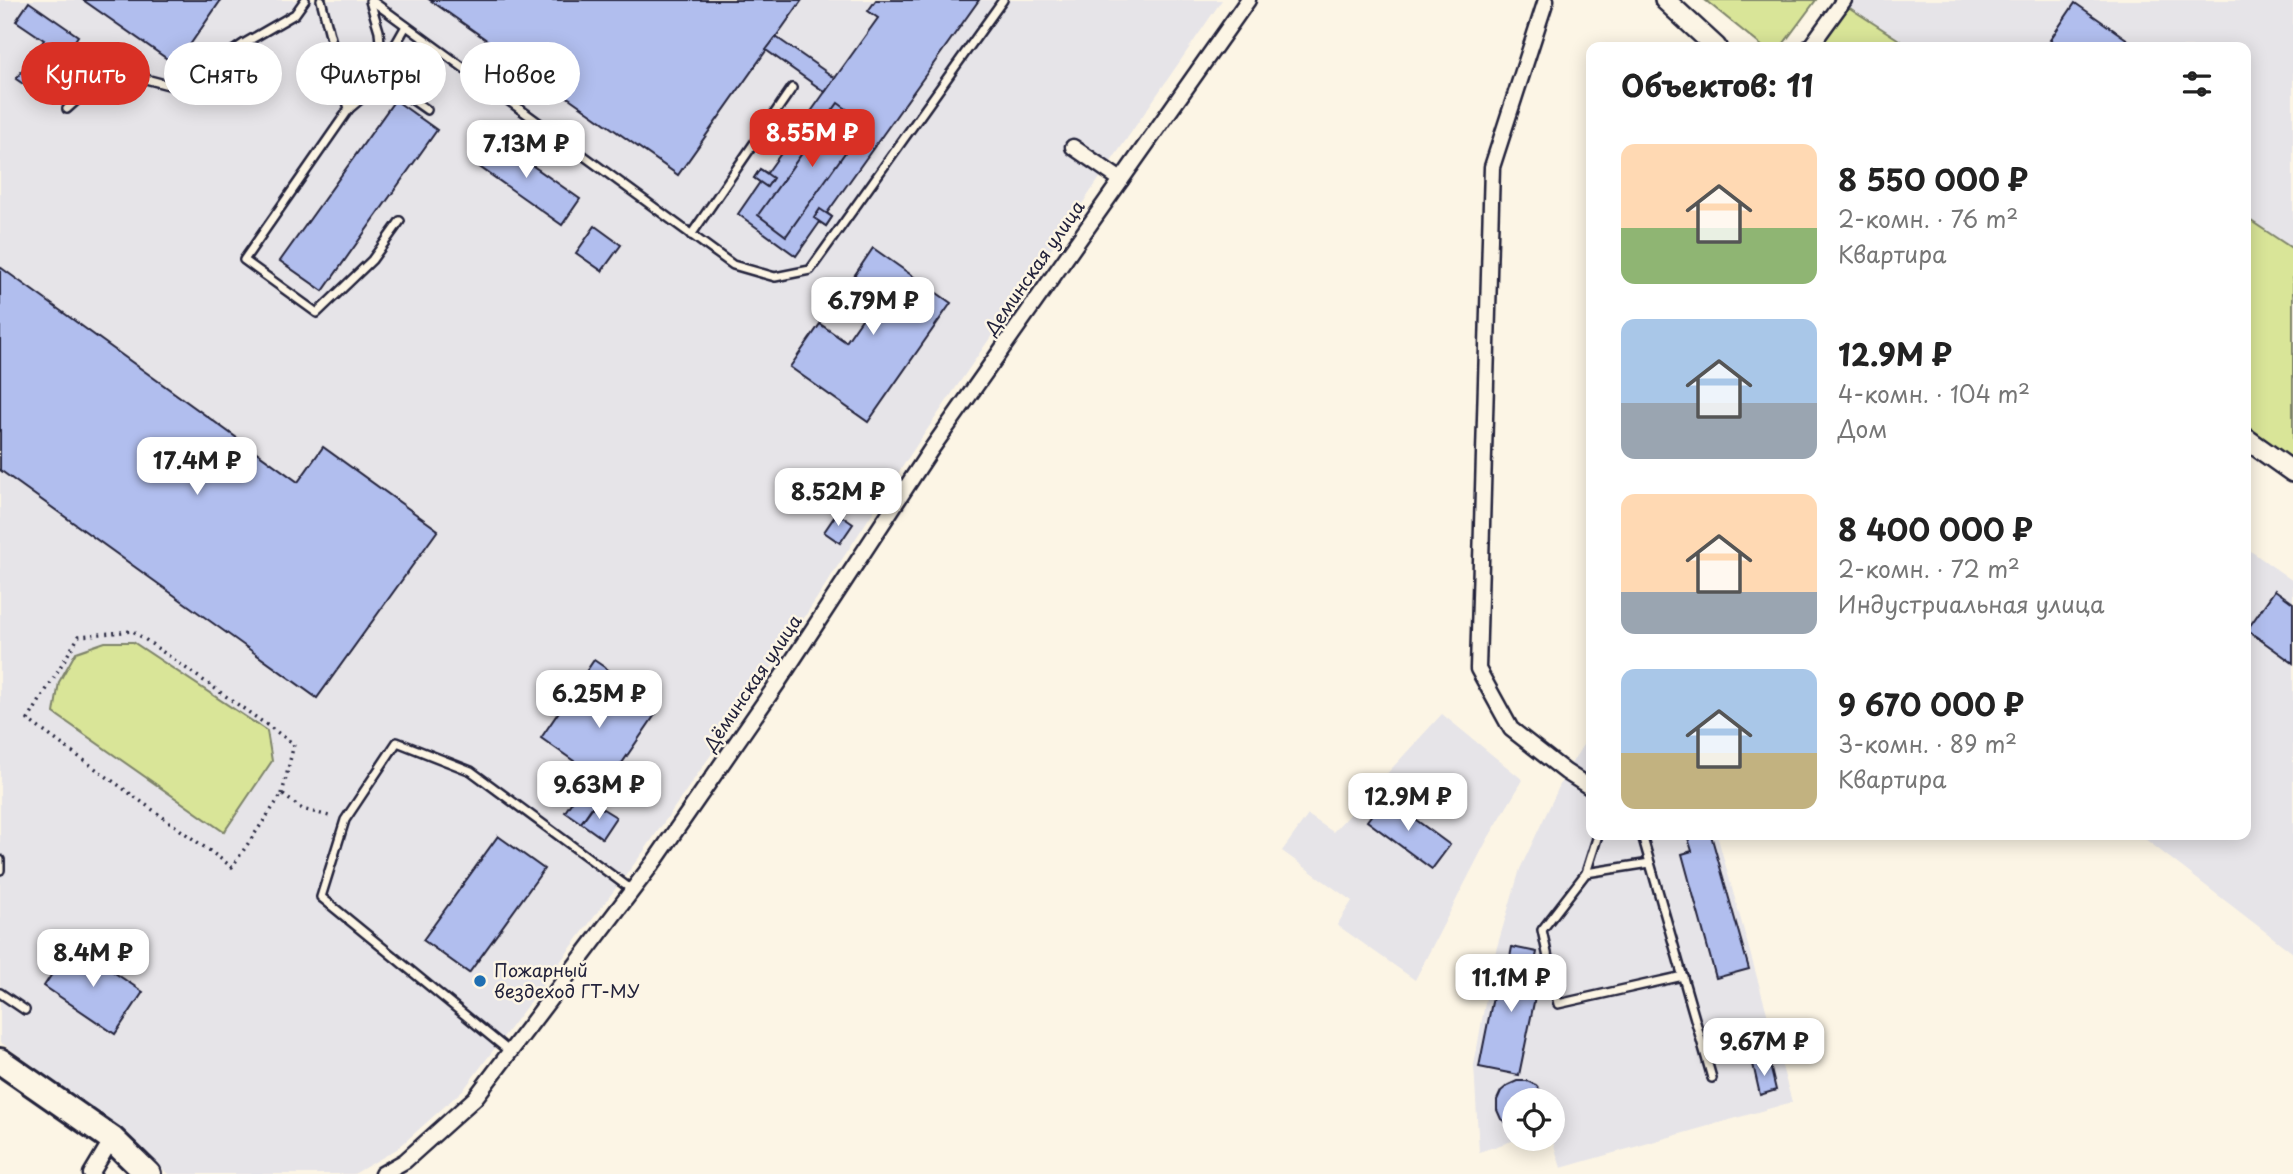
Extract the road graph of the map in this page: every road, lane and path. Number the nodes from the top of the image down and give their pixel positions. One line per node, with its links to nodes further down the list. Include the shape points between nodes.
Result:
1 (306, 0): 18 (lane, via 295,14 180,88 138,77 105,75)
2 (321, 0): 17 (lane)
3 (370, 0): 9 (lane); 10 (lane)
4 (1003, 0): 23 (lane, via 810,270 775,277 733,265)
5 (1248, 0): 21 (street, Деминская улица)
6 (1546, 0): 27 (street, via 1492,167 1478,669 1511,729)
7 (1665, 0): 12 (street)
8 (1844, 0): 13 (street)
9 (406, 26): 11 (lane); 23 (lane)
10 (380, 42)
11 (397, 42)
12 (1711, 42)
13 (1814, 42)
14 (792, 88): 23 (lane)
15 (354, 105): 17 (lane)
16 (420, 105): 19 (lane)
17 (349, 109): 22 (lane, via 244,260 317,313 372,260)
18 (67, 110)
19 (427, 110)
20 (1073, 147): 21 (street, via 1093,155)
21 (1121, 180): 26 (street, Деминская улица)
22 (400, 221)
23 (691, 235)
24 (2251, 442): 25 (street)
25 (2293, 472)
26 (858, 561): 36 (street, Дёминская улица)
27 (1586, 785)
28 (282, 794): 28 (path, via 232,867 28,720 79,636 133,631 294,744); 29 (path, via 302,809)
29 (345, 820): 36 (lane, via 397,742 471,771); 40 (lane, via 321,897)
30 (1596, 840): 35 (lane)
31 (1643, 840): 33 (lane)
32 (0, 860): 34 (lane)
33 (1650, 863): 35 (lane); 37 (lane)
34 (0, 870)
35 (1586, 873): 37 (lane, via 1542,930 1558,1004)
36 (632, 890): 40 (street, Дёминская улица)
37 (1683, 976): 42 (lane)
38 (0, 993): 39 (lane)
39 (25, 1010)
40 (510, 1052): 46 (street, Дёминская улица, via 475,1098 405,1161)
41 (0, 1061): 43 (highway)
42 (1712, 1078)
43 (112, 1139): 44 (street); 45 (highway)
44 (91, 1174)
45 (148, 1174)
46 (382, 1174)

